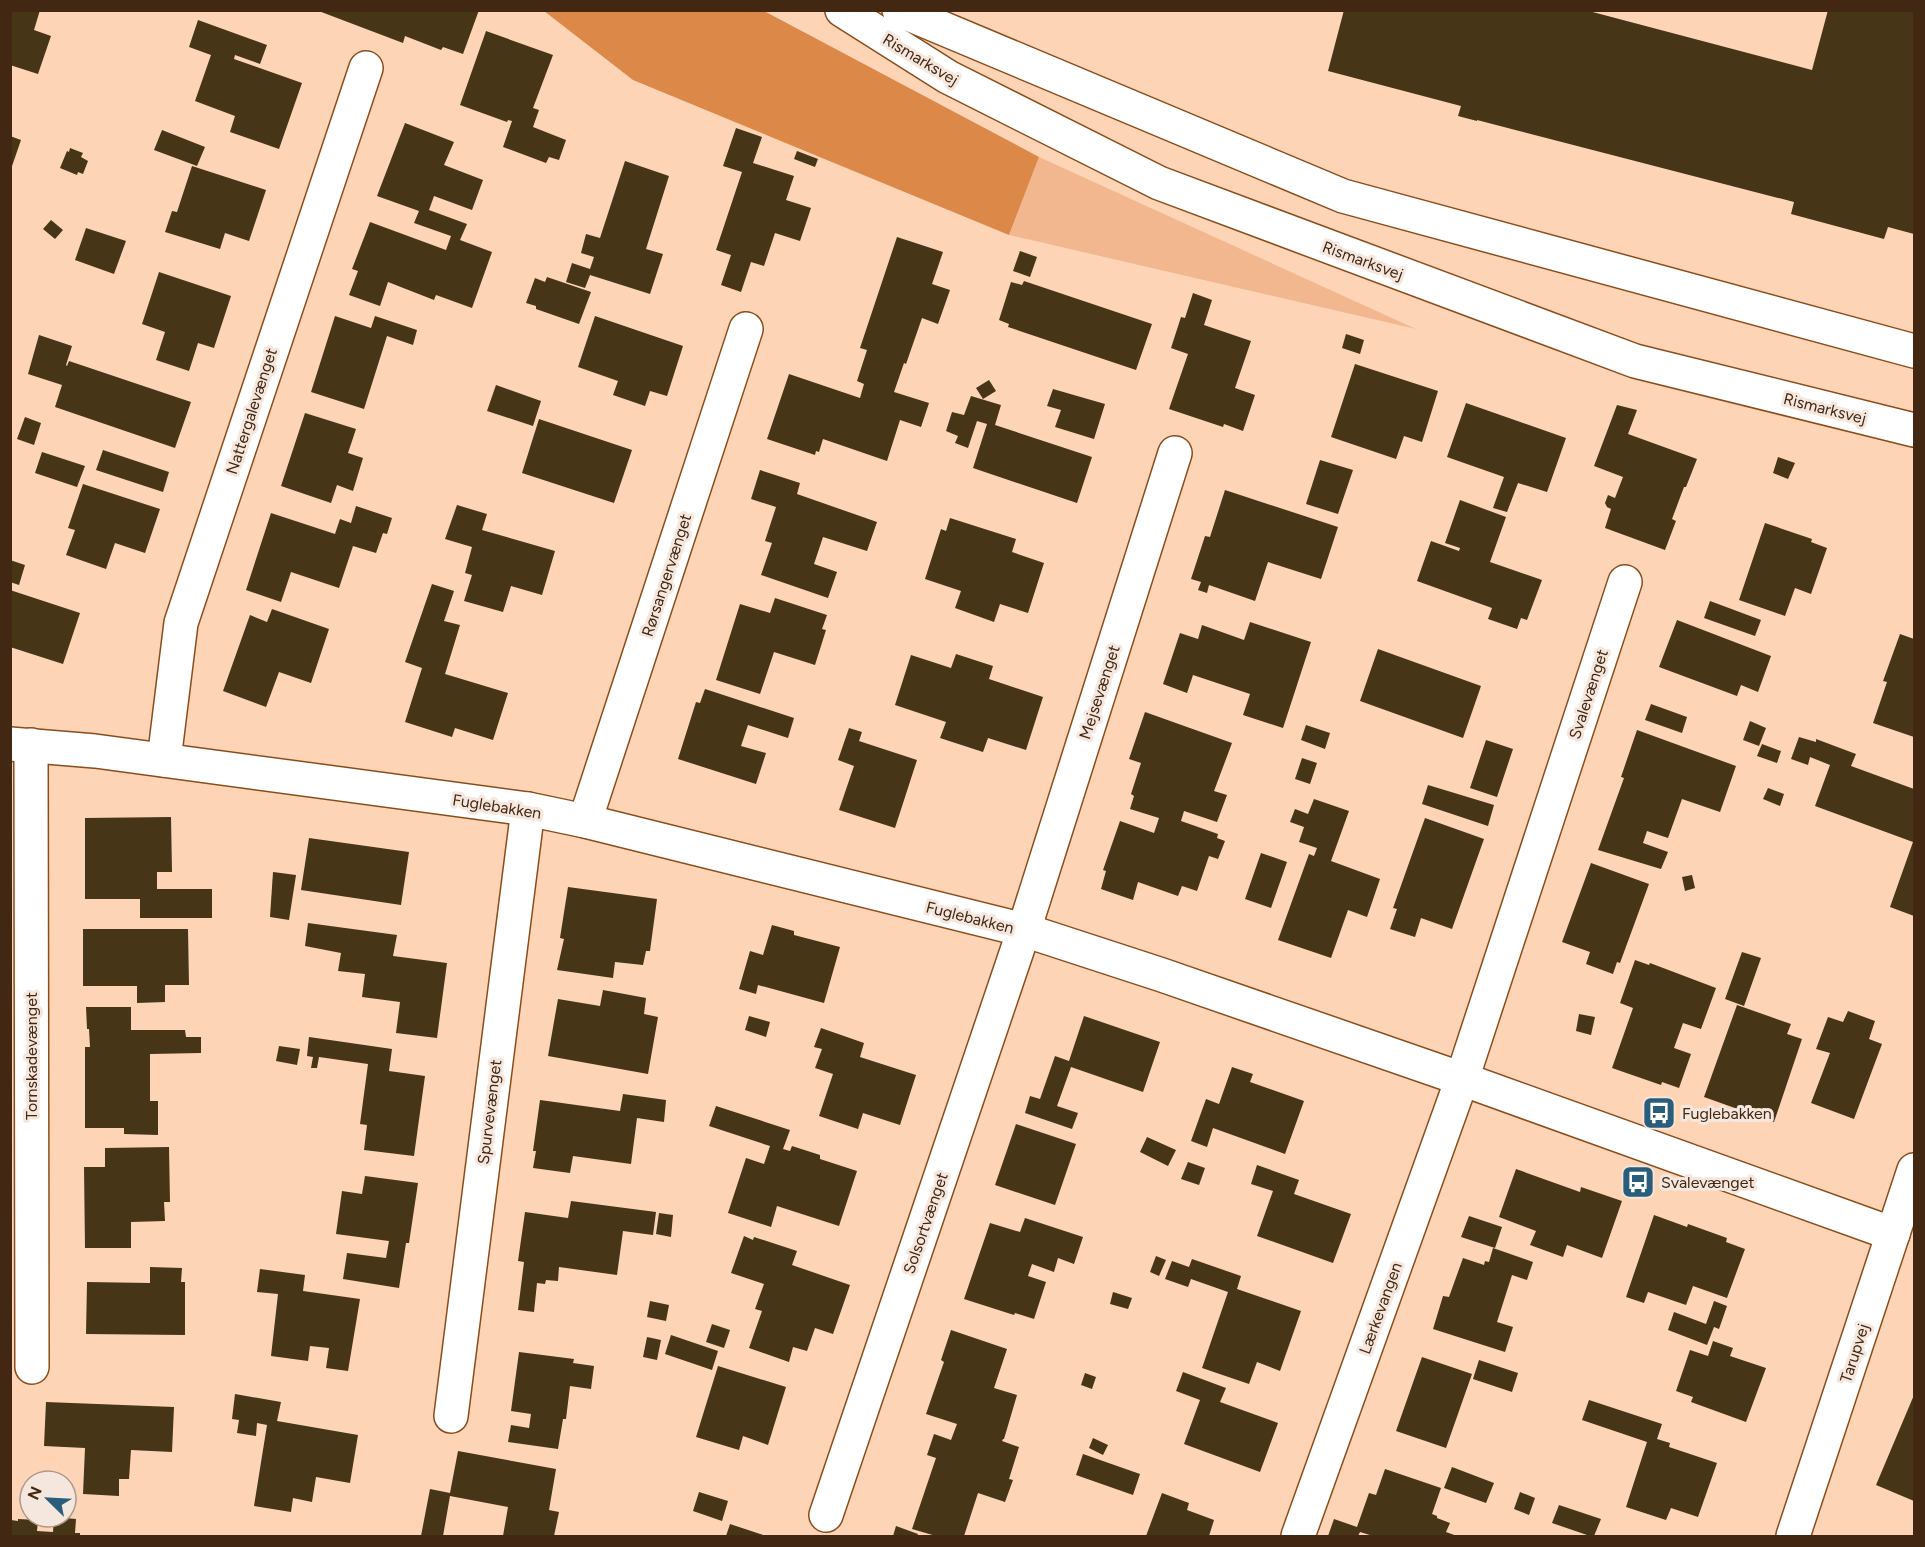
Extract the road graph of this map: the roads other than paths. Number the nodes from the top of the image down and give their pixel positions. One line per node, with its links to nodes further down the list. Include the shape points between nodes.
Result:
1 (843, 10): 6 (street, Rismarksvej, via 948,77 1159,183 1635,361)
2 (899, 10): 5 (street, Rismarksvej, via 1343,196)
3 (366, 68): 10 (street, Nattergalevænget, via 181,623)
4 (746, 329): 12 (street, Rørsangervænget)
5 (1914, 351)
6 (1914, 430)
7 (1175, 453): 13 (street, Mejsevænget)
8 (1625, 582): 14 (street, Svalevænget)
9 (21, 744): 10 (street, Fuglebakken); 17 (street, Tornskadevænget)
10 (164, 760): 11 (street, Fuglebakken)
11 (528, 809): 12 (street, Fuglebakken); 18 (street, Spurvevænget)
12 (585, 821): 13 (street, Fuglebakken)
13 (1024, 930): 14 (street, Fuglebakken); 19 (street, Solsortvænget)
14 (1462, 1079): 16 (street, Fuglebakken); 20 (street, Lærkevangen)
15 (1914, 1170): 16 (street, Tarupvej)
16 (1893, 1234): 21 (street, Tarupvej)
17 (32, 1367)
18 (451, 1416)
19 (826, 1515)
20 (1298, 1536)
21 (1793, 1536)

